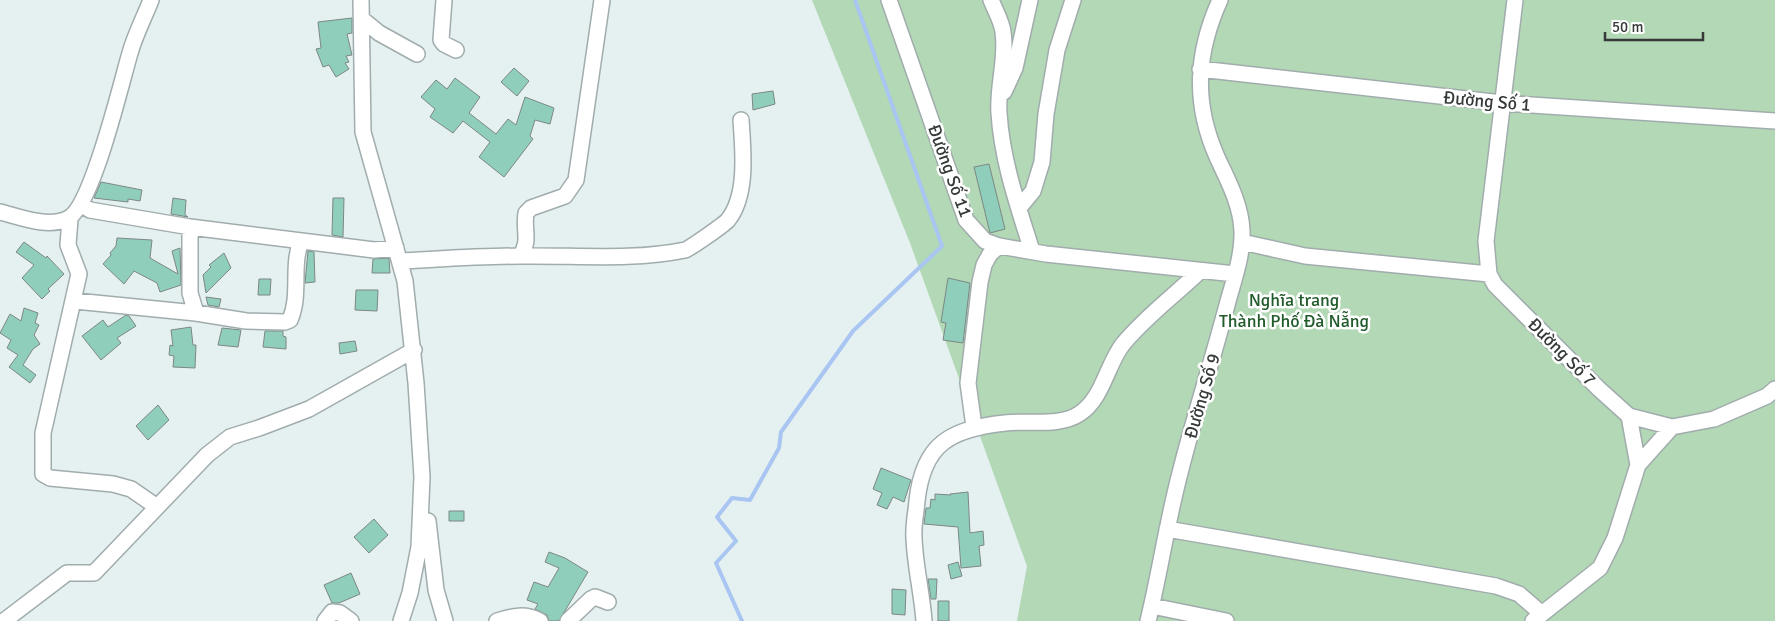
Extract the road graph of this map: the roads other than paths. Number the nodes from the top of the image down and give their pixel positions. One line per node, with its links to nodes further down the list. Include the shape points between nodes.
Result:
1 (151, 0): 19 (street, via 130,51 113,116)
2 (361, 0): 11 (street)
3 (444, 0): 12 (street, via 441,40)
4 (602, 0): 29 (street, via 576,180 565,196 531,208 526,214 526,248)
5 (889, 0): 26 (street, Đường Số 11, via 966,220 985,240)
6 (991, 0): 15 (street, via 1003,30)
7 (1030, 0): 15 (street, via 1015,68)
8 (1072, 0): 20 (street, via 1057,50 1042,162 1033,191)
9 (1220, 0): 14 (street, Đường Số 9, via 1209,29)
10 (1515, 0): 16 (street)
11 (362, 19): 13 (street, via 379,33); 28 (street, via 363,132)
12 (456, 50)
13 (417, 54)
14 (1200, 70): 16 (street, Đường Số 1); 25 (street, Đường Số 9, via 1205,129 1237,203)
15 (1000, 99): 20 (street, via 1008,174)
16 (1502, 103): 18 (street, Đường Số 1); 32 (street, via 1486,241)
17 (740, 120): 29 (street, via 742,173 732,214 721,227 687,250 621,256)
18 (1775, 121)
19 (82, 205): 22 (street); 23 (street, via 90,210)
20 (1019, 208): 27 (street)
21 (0, 212): 22 (street, via 32,220 58,222)
22 (70, 219): 33 (street, via 68,245 79,274)
23 (190, 227): 24 (street); 34 (street, via 190,293)
24 (300, 241): 28 (street); 34 (street, via 296,252 294,310 290,320 246,321)
25 (1242, 242): 31 (street, Đường Số 9); 32 (street, via 1304,256)
26 (999, 246): 27 (street, Đường Số 11); 38 (street, via 984,265 980,282 968,383)
27 (1032, 251): 30 (street, Đường Số 11)
28 (398, 255): 29 (street); 35 (street, via 408,296)
29 (520, 256)
30 (1200, 271): 31 (street, Đường Số 11); 38 (street, via 1122,346 1094,398 1082,412 1069,420 1007,422)
31 (1235, 274): 43 (street, Đường Số 9)
32 (1489, 274): 37 (street, Đường Số 7, via 1503,294)
33 (75, 301): 34 (street); 42 (street, via 43,433 44,474 50,478 113,484 131,489)
34 (196, 313)
35 (414, 350): 41 (street); 42 (street, via 309,409 230,437 207,455)
36 (1775, 389): 39 (street, via 1768,396 1714,419)
37 (1629, 416): 39 (street, Đường Số 7); 40 (street)
38 (974, 427): 55 (street, via 950,438 936,449 925,462 920,478 914,537)
39 (1672, 427): 40 (street)
40 (1638, 465): 46 (street, via 1615,538 1600,568)
41 (422, 477): 50 (street, via 419,547); 51 (street, via 436,590)
42 (157, 507): 47 (street, via 94,573 67,573)
43 (1167, 529): 45 (street, Đường Số 9); 46 (street, via 1496,586 1519,594)
44 (608, 602): 54 (street, via 595,597 590,599)
45 (1152, 606): 56 (street, Đường Số 9); 57 (street)
46 (1538, 617)
47 (4, 621)
48 (325, 621): 49 (street, via 332,612 340,613)
49 (351, 621)
50 (401, 621)
51 (445, 621)
52 (497, 621): 53 (street, via 520,616)
53 (540, 621)
54 (568, 621)
55 (924, 621)
56 (1148, 621)
57 (1226, 621)

